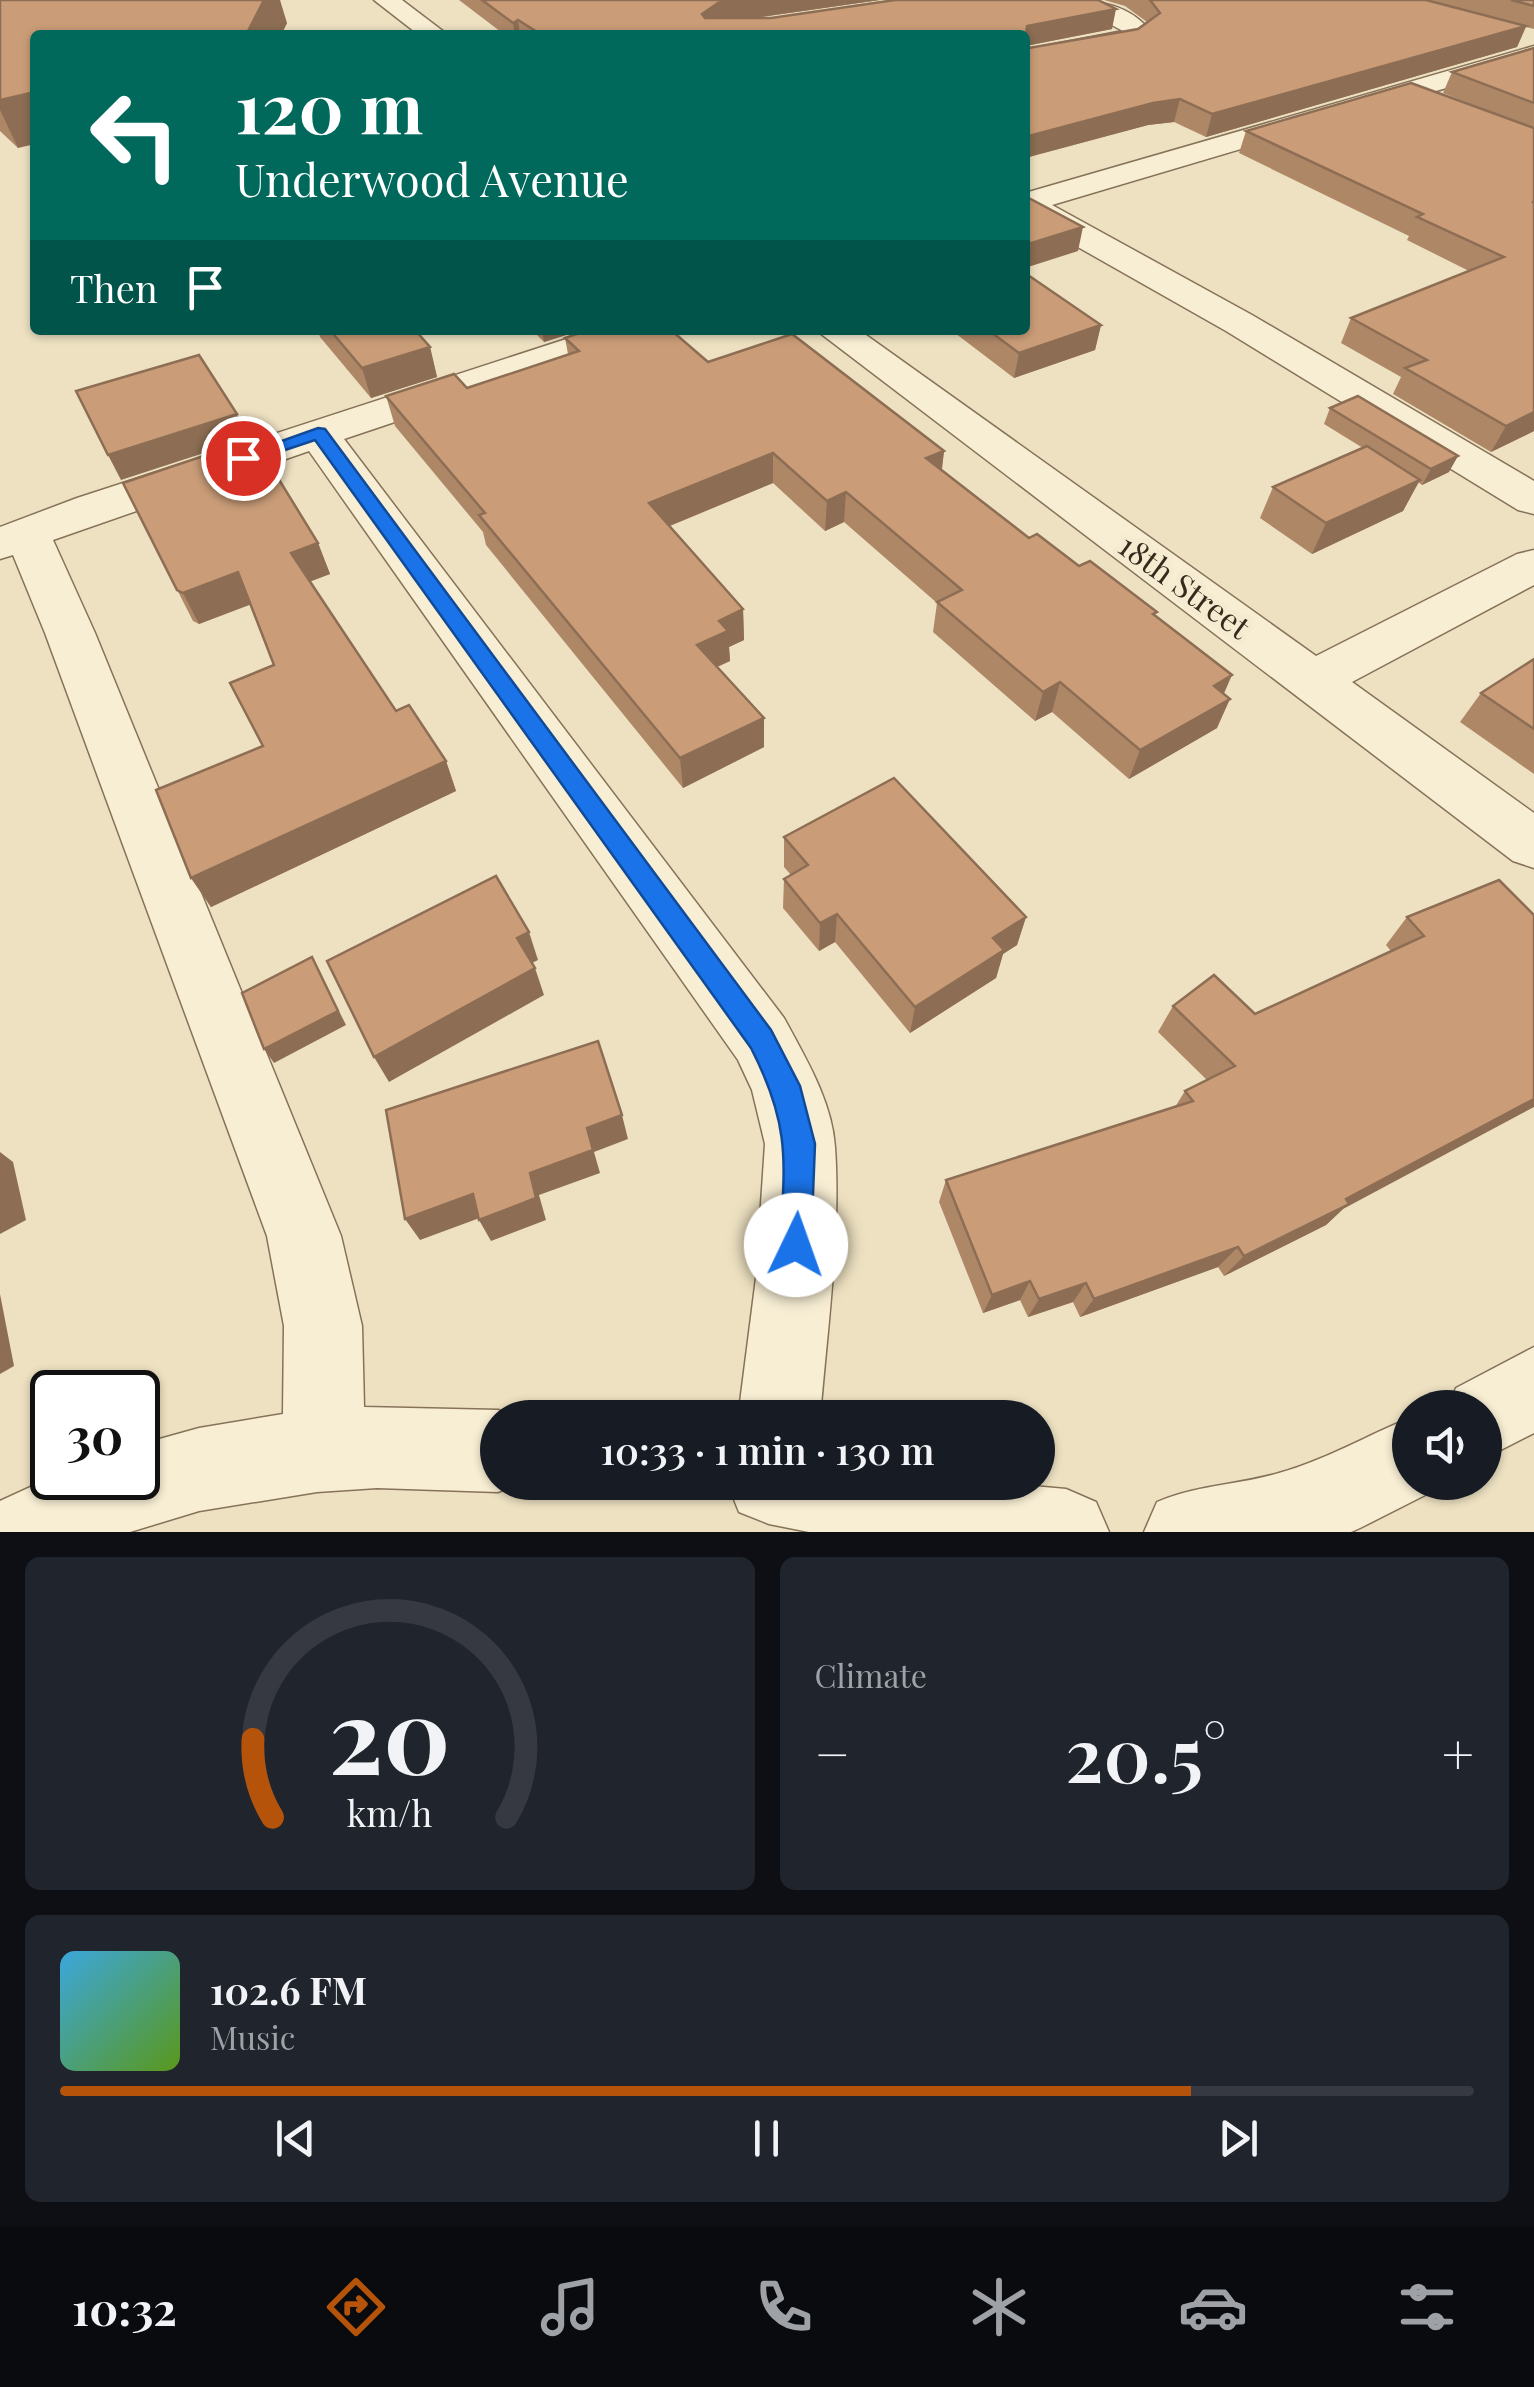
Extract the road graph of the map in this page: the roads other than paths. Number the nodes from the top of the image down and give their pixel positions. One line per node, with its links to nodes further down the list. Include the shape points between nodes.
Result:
1 (386, 0): 3 (street)
2 (1076, 0): 5 (street, via 1126,20 1139,33)
3 (427, 30)
4 (1527, 43): 6 (street)
5 (1030, 57)
6 (1405, 92): 7 (street); 8 (street)
7 (1446, 108)
8 (1030, 203)
9 (1030, 207): 13 (street)
10 (617, 335): 12 (street)
11 (842, 335): 16 (street, 18th Street)
12 (318, 433): 14 (street); 19 (street, via 761,1039 786,1086 800,1144)
13 (1534, 500)
14 (14, 538): 21 (street, via 70,634 304,1236 323,1326)
15 (1534, 564): 16 (street)
16 (1312, 681): 17 (street, 18th Street)
17 (1534, 844)
18 (1534, 1387): 20 (street)
19 (781, 1400)
20 (1502, 1407)
21 (324, 1450): 22 (street); 25 (street, via 262,1454 142,1485)
22 (480, 1450)
23 (1392, 1469): 27 (street, via 1354,1491 1235,1530)
24 (860, 1500): 26 (street, via 1006,1528)
25 (29, 1532)
26 (1066, 1532)
27 (1188, 1532)

